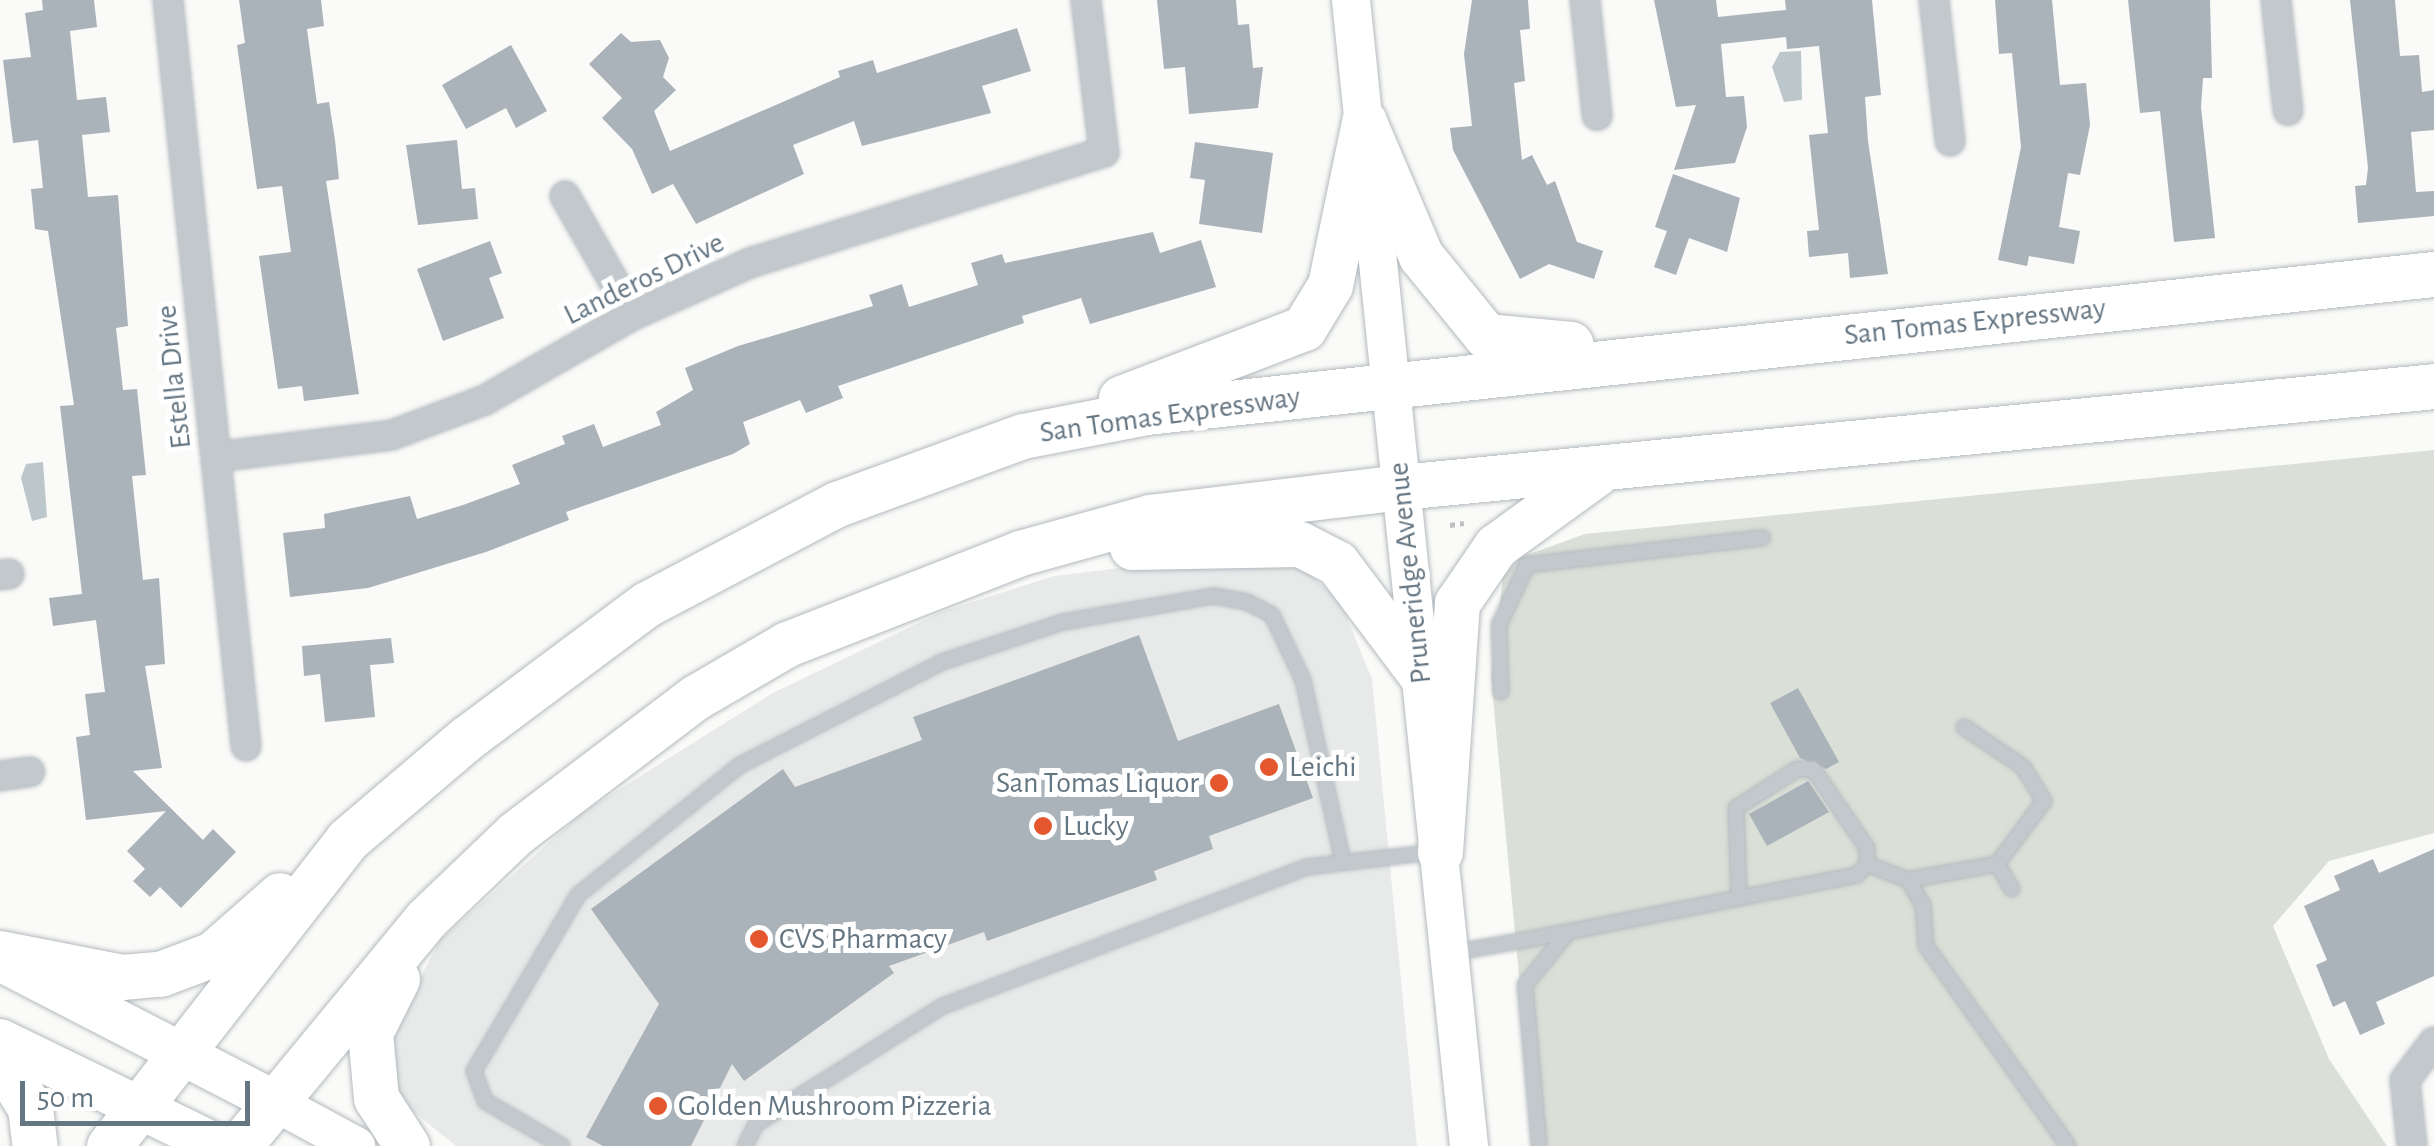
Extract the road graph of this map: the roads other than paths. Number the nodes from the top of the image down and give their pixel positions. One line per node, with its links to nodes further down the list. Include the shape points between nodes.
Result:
1 (168, 0): 18 (street, Estella Drive)
2 (1086, 0): 13 (street, Landeros Drive, via 1104,152 865,223)
3 (1351, 0): 9 (main road, Pruneridge Avenue)
4 (1585, 0): 8 (street)
5 (1934, 0): 10 (street)
6 (2276, 0): 7 (street)
7 (2288, 110)
8 (1597, 115)
9 (1364, 122): 14 (highway, via 1422,256 1486,336); 15 (main road, Pruneridge Avenue); 17 (highway, via 1330,285 1304,328)
10 (1950, 140)
11 (566, 196): 13 (street)
12 (2434, 274): 14 (highway, San Tomas Expressway)
13 (632, 314): 18 (street, Landeros Drive, via 485,400 392,435)
14 (1672, 354): 15 (highway, San Tomas Expressway)
15 (1390, 384): 17 (highway, San Tomas Expressway, via 1146,412); 20 (main road, Pruneridge Avenue)
16 (2434, 386): 19 (highway)
17 (1023, 436): 29 (highway, San Tomas Expressway, via 836,504 647,604 467,738)
18 (216, 457): 26 (street, Estella Drive)
19 (1604, 469): 20 (highway); 30 (highway, via 1496,546 1458,604)
20 (1401, 487): 22 (highway, via 1150,517); 23 (main road, Pruneridge Avenue)
21 (1762, 538): 24 (lane, via 1526,565 1498,625)
22 (1020, 553): 23 (highway, via 1300,544 1336,563); 37 (highway, via 787,644 696,697 516,833)
23 (1421, 675): 30 (main road, Pruneridge Avenue)
24 (1501, 692)
25 (1964, 728): 33 (lane, via 2023,766 2044,802)
26 (246, 746)
27 (30, 772): 28 (street)
28 (0, 776)
29 (347, 840): 40 (highway, via 188,968 122,977); 43 (highway, San Tomas Expressway)
30 (1440, 852): 31 (lane); 39 (main road, Pruneridge Avenue)
31 (1343, 862): 53 (lane, via 1304,680 1272,615 1247,602 1214,596 1098,614 942,662 740,765 578,895 474,1071 485,1101); 54 (lane, via 1307,868 944,1006 756,1124)
32 (1867, 864): 34 (lane); 36 (lane, via 1857,874); 36 (lane, via 1867,848 1826,780 1797,768 1736,808)
33 (1997, 864): 34 (lane); 35 (lane)
34 (1908, 880): 57 (lane, via 1923,905 1926,946)
35 (2012, 888)
36 (1739, 898): 38 (lane)
37 (426, 919): 45 (highway); 52 (highway, via 370,1033 376,1098)
38 (1568, 932): 39 (lane); 56 (lane, via 1525,984)
39 (1450, 953): 55 (main road, Pruneridge Avenue)
40 (0, 957): 43 (main road)
41 (0, 1040): 46 (main road)
42 (2434, 1042): 58 (street, via 2405,1080)
43 (180, 1052): 45 (main road); 46 (highway, San Tomas Expressway)
44 (0, 1059): 47 (highway, via 30,1108)
45 (271, 1100): 50 (highway); 51 (main road)
46 (139, 1108): 48 (highway, San Tomas Expressway); 49 (main road)
47 (35, 1146)
48 (109, 1146)
49 (218, 1146)
50 (239, 1146)
51 (356, 1146)
52 (407, 1146)
53 (562, 1146)
54 (745, 1146)
55 (1469, 1146)
56 (1540, 1146)
57 (2068, 1146)
58 (2412, 1146)

